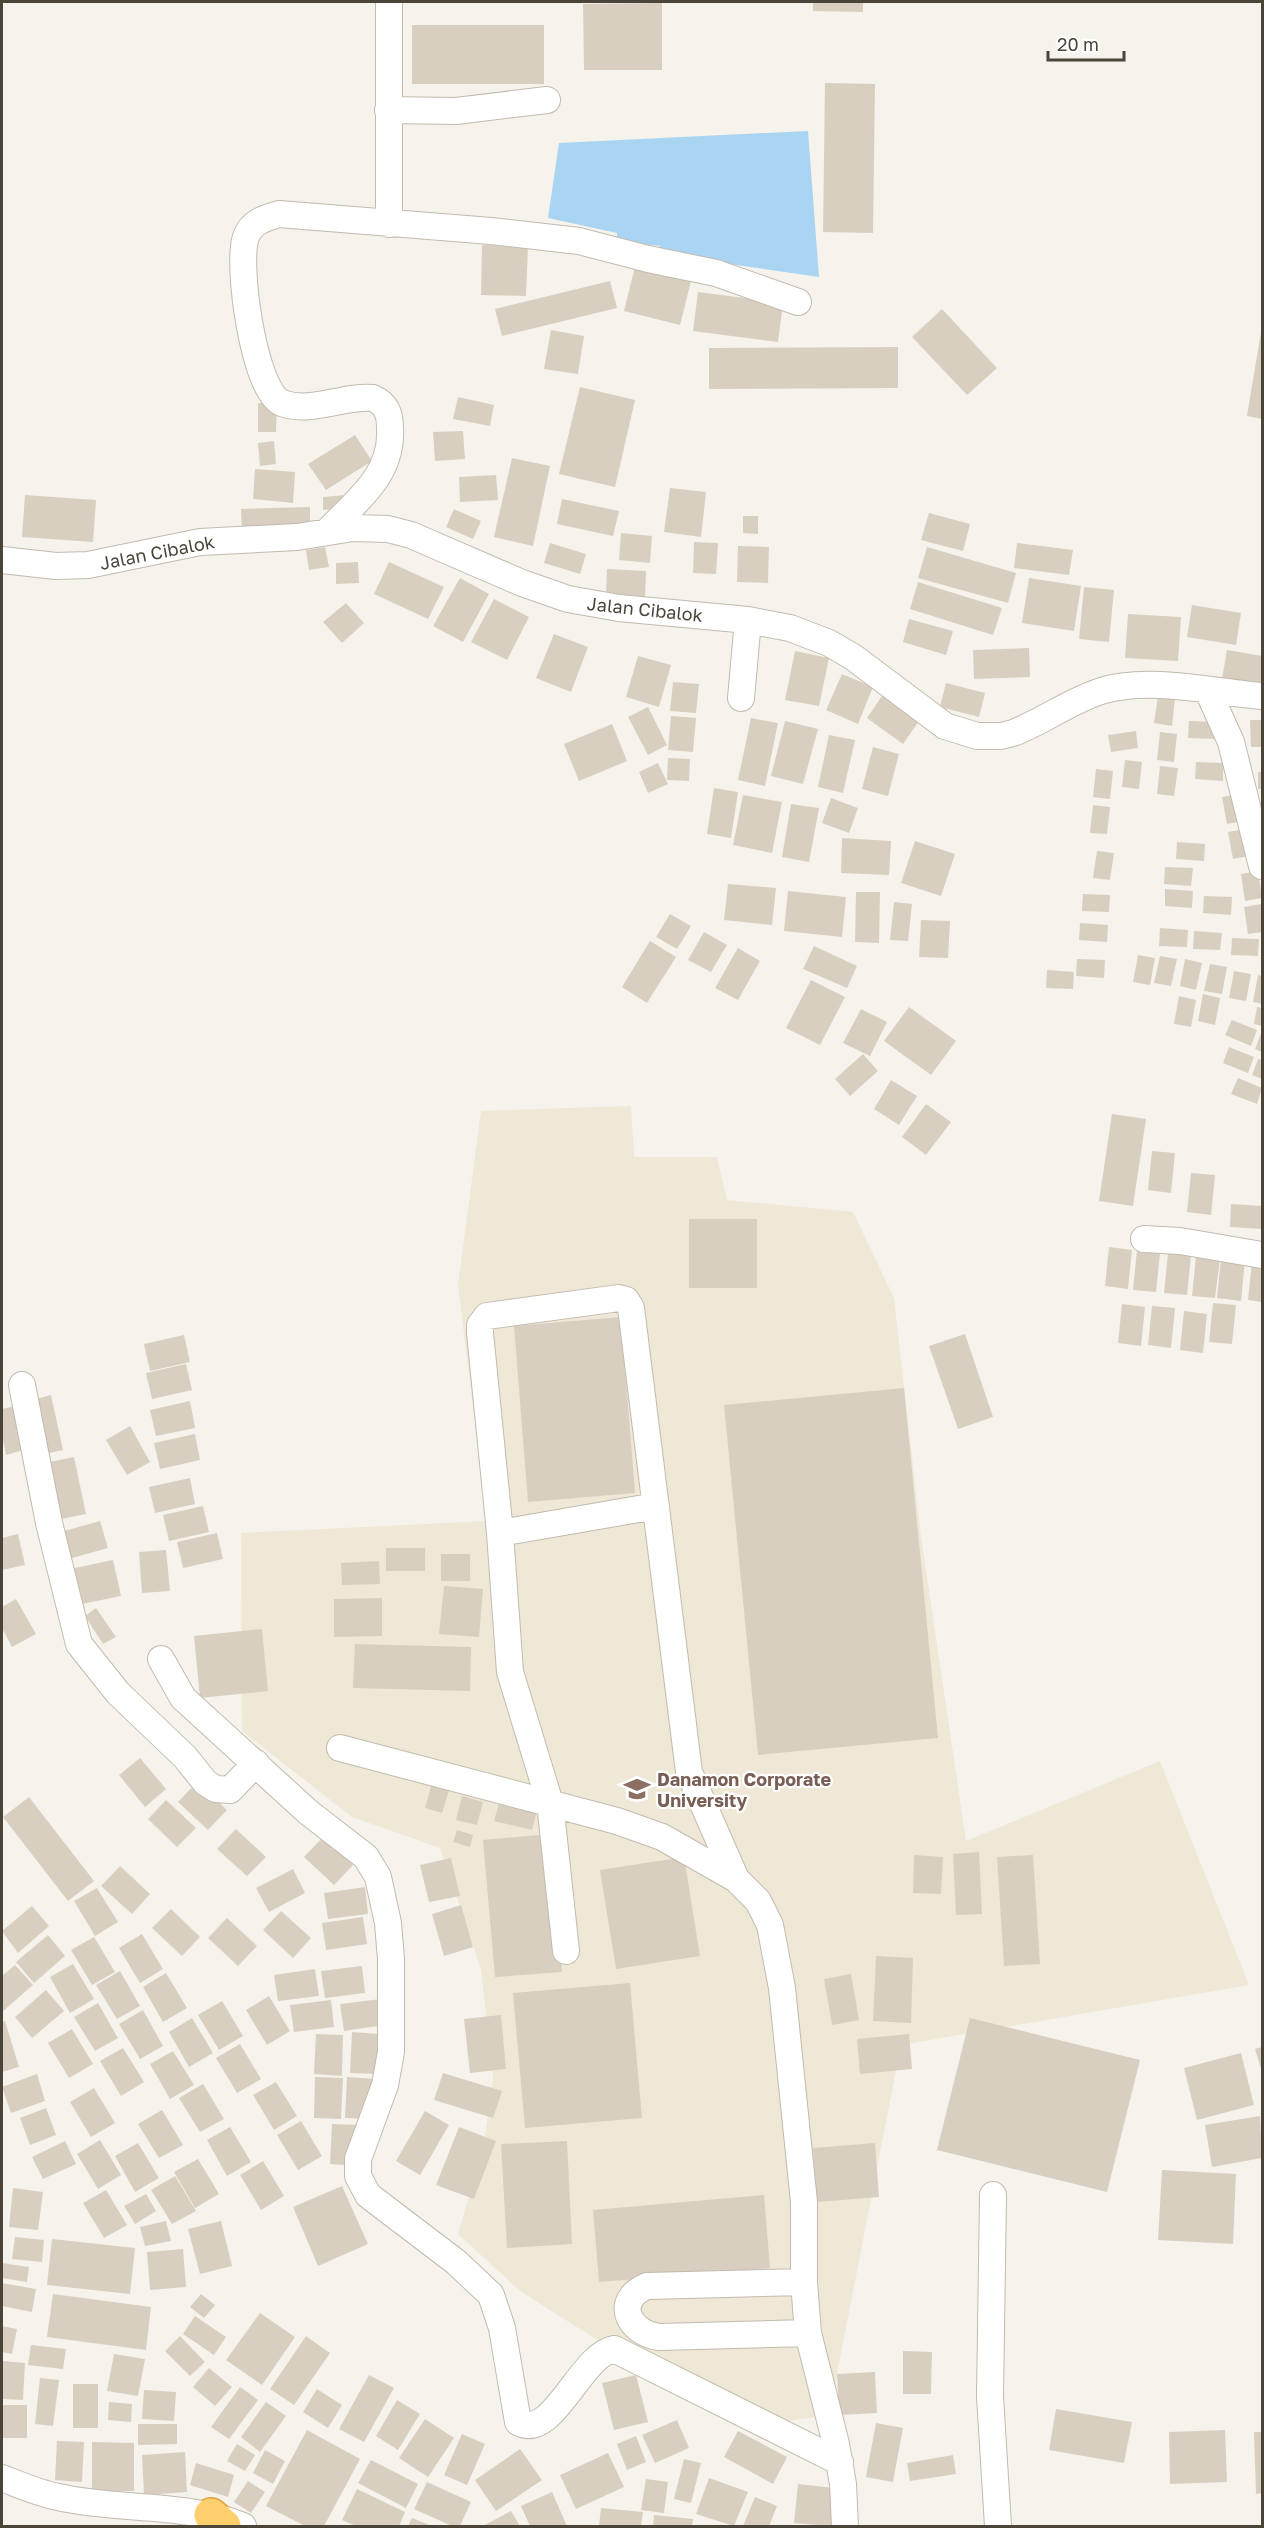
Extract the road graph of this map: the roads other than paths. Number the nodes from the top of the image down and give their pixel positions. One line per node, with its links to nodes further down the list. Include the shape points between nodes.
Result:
1 (389, 2): 3 (street)
2 (547, 100): 3 (street, via 456,111)
3 (388, 110): 4 (street)
4 (389, 224): 5 (street, via 579,241 726,276); 6 (street, via 279,214 258,221 246,237 245,280 253,343 273,398 281,403 307,406 373,398 388,411 391,442 386,465)
5 (798, 302)
6 (327, 531): 7 (street, Jalan Cibalok, via 200,542 88,565); 8 (street, Jalan Cibalok, via 401,531 522,583 582,603)
7 (2, 560)
8 (748, 620): 9 (street, Jalan Cibalok, via 790,628 830,643 945,726 977,736 1013,733 1081,699 1114,688 1157,686); 11 (street)
9 (1208, 691): 10 (street, Jalan Cibalok); 12 (street, via 1234,750)
10 (1263, 696)
11 (741, 698)
12 (1263, 866)
13 (1144, 1239): 14 (street)
14 (1263, 1255)
15 (22, 1385): 20 (street, via 49,1524 80,1644 118,1693 185,1756 210,1786 230,1790)
16 (656, 1506): 17 (street); 17 (street, via 629,1303 619,1298 491,1315 482,1322 480,1333); 22 (street, via 689,1772)
17 (500, 1533): 21 (street, via 510,1672)
18 (160, 1659): 20 (street, via 183,1698)
19 (340, 1748): 21 (street)
20 (256, 1763): 27 (street, via 308,1812 366,1857 378,1877 391,1959 391,2052 385,2085 358,2159 358,2176 368,2195 456,2262 491,2295 518,2422 531,2426 544,2421 588,2366 614,2349)
21 (550, 1803): 22 (street, via 662,1837); 23 (street)
22 (736, 1879): 25 (street, via 758,1901 770,1924 777,1952 801,2160)
23 (566, 1951)
24 (993, 2195): 32 (street, via 990,2397)
25 (804, 2282): 26 (street); 26 (street, via 647,2286 632,2298 627,2313 640,2332 659,2337)
26 (808, 2333): 27 (street)
27 (840, 2462): 31 (street)
28 (2, 2478): 29 (street, via 58,2497 185,2510)
29 (218, 2521): 30 (street)
30 (243, 2526)
31 (845, 2526)
32 (999, 2526)

